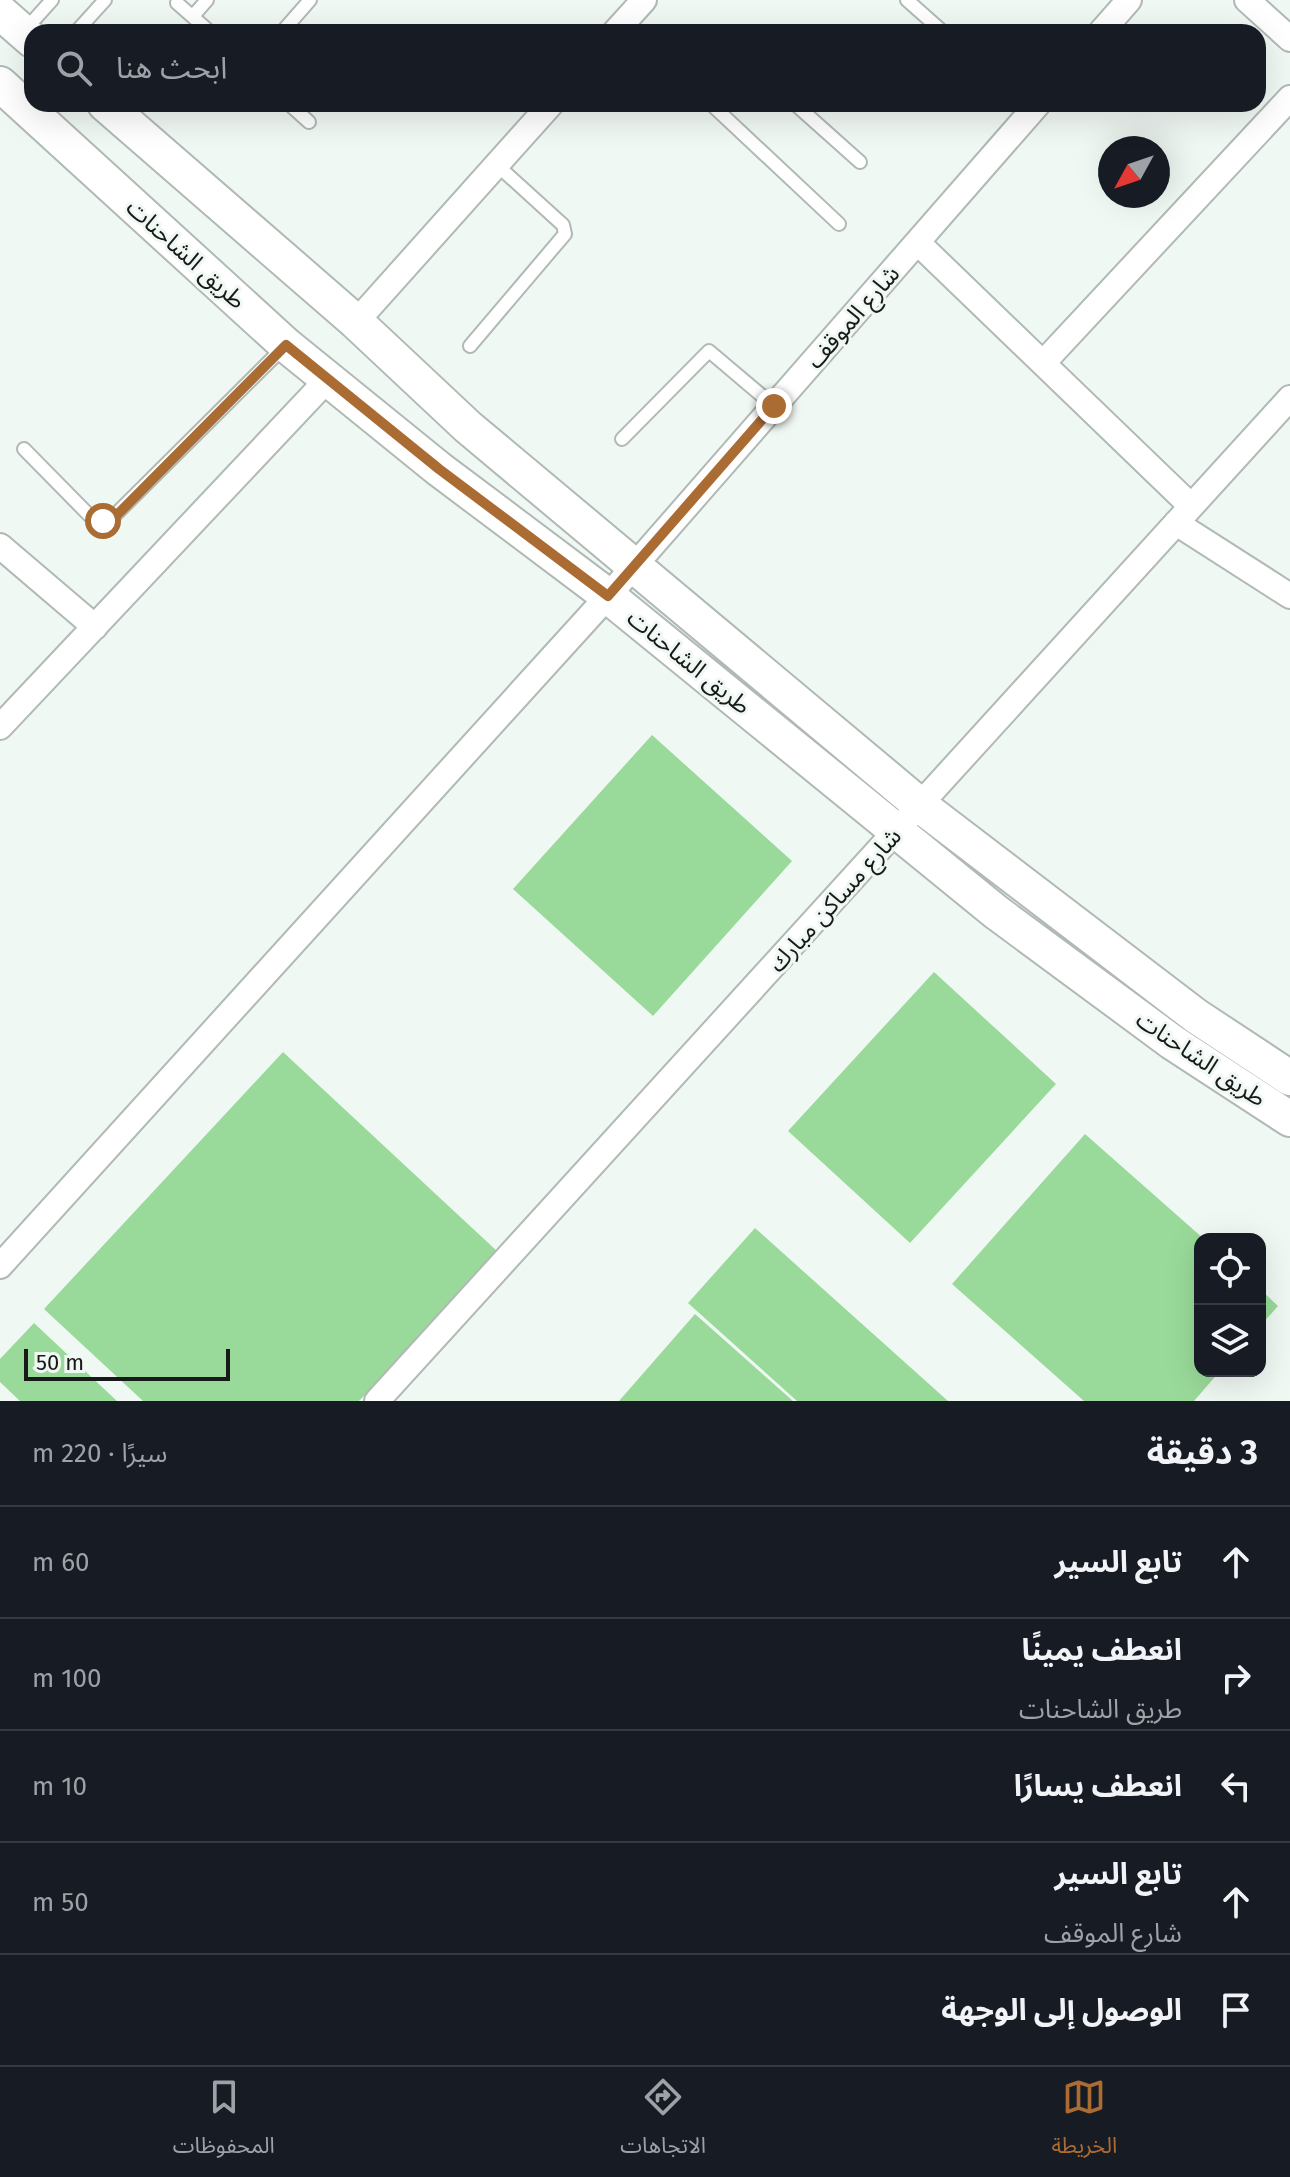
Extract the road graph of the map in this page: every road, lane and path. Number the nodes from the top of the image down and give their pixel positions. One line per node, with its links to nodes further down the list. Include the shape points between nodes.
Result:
1 (52, 0): 17 (lane)
2 (105, 0): 11 (lane)
3 (207, 0): 10 (lane)
4 (310, 0): 13 (lane)
5 (644, 0): 14 (street)
6 (907, 0): 15 (lane)
7 (1129, 0): 16 (street)
8 (1247, 0): 18 (street)
9 (177, 3): 10 (lane)
10 (193, 16): 12 (lane)
11 (83, 24)
12 (202, 24)
13 (289, 24)
14 (628, 24)
15 (934, 24)
16 (1108, 24)
17 (18, 28)
18 (1290, 39)
19 (0, 84): 21 (main road, طريق الشاحنات)
20 (1290, 98): 37 (street)
21 (24, 106)
22 (31, 112): 35 (main road, طريق الشاحنات)
23 (114, 112): 34 (main road, طريق الشاحنات)
24 (298, 112): 29 (lane)
25 (544, 112): 31 (street)
26 (720, 112): 32 (lane)
27 (804, 112): 30 (lane)
28 (1027, 112): 33 (street, شارع الموقف)
29 (309, 122)
30 (860, 162)
31 (497, 165): 34 (street); 36 (lane, via 563,225 565,234)
32 (839, 224)
33 (918, 243): 37 (street); 41 (street, شارع الموقف)
34 (356, 322): 38 (main road, طريق الشاحنات)
35 (286, 345): 39 (main road, طريق الشاحنات); 45 (lane, via 111,519 89,515)
36 (470, 346)
37 (1043, 363): 47 (street)
38 (403, 367): 42 (main road, via 399,393 379,409); 43 (main road, طريق الشاحنات)
39 (328, 379): 42 (main road, طريق الشاحنات); 52 (street)
40 (1290, 398): 47 (street, شارع مساكن مبارك)
41 (774, 406): 44 (lane, via 709,351); 49 (street, شارع الموقف)
42 (367, 411): 46 (main road, طريق الشاحنات)
43 (468, 427): 46 (main road, via 443,441); 49 (main road, طريق الشاحنات)
44 (622, 439)
45 (24, 449)
46 (439, 469): 50 (main road, طريق الشاحنات)
47 (1184, 514): 51 (street); 54 (street, شارع مساكن مبارك)
48 (0, 546): 52 (street)
49 (635, 565): 50 (street, شارع الموقف); 54 (main road, طريق الشاحنات)
50 (608, 596): 54 (main road, طريق الشاحنات); 57 (street, شارع الموقف)
51 (1290, 596)
52 (95, 627): 53 (street)
53 (0, 726)
54 (910, 818): 55 (main road, طريق الشاحنات); 56 (main road, طريق الشاحنات, via 996,912 1096,988); 58 (street, شارع مساكن مبارك)
55 (1290, 1078)
56 (1290, 1119)
57 (0, 1266)
58 (377, 1401)

